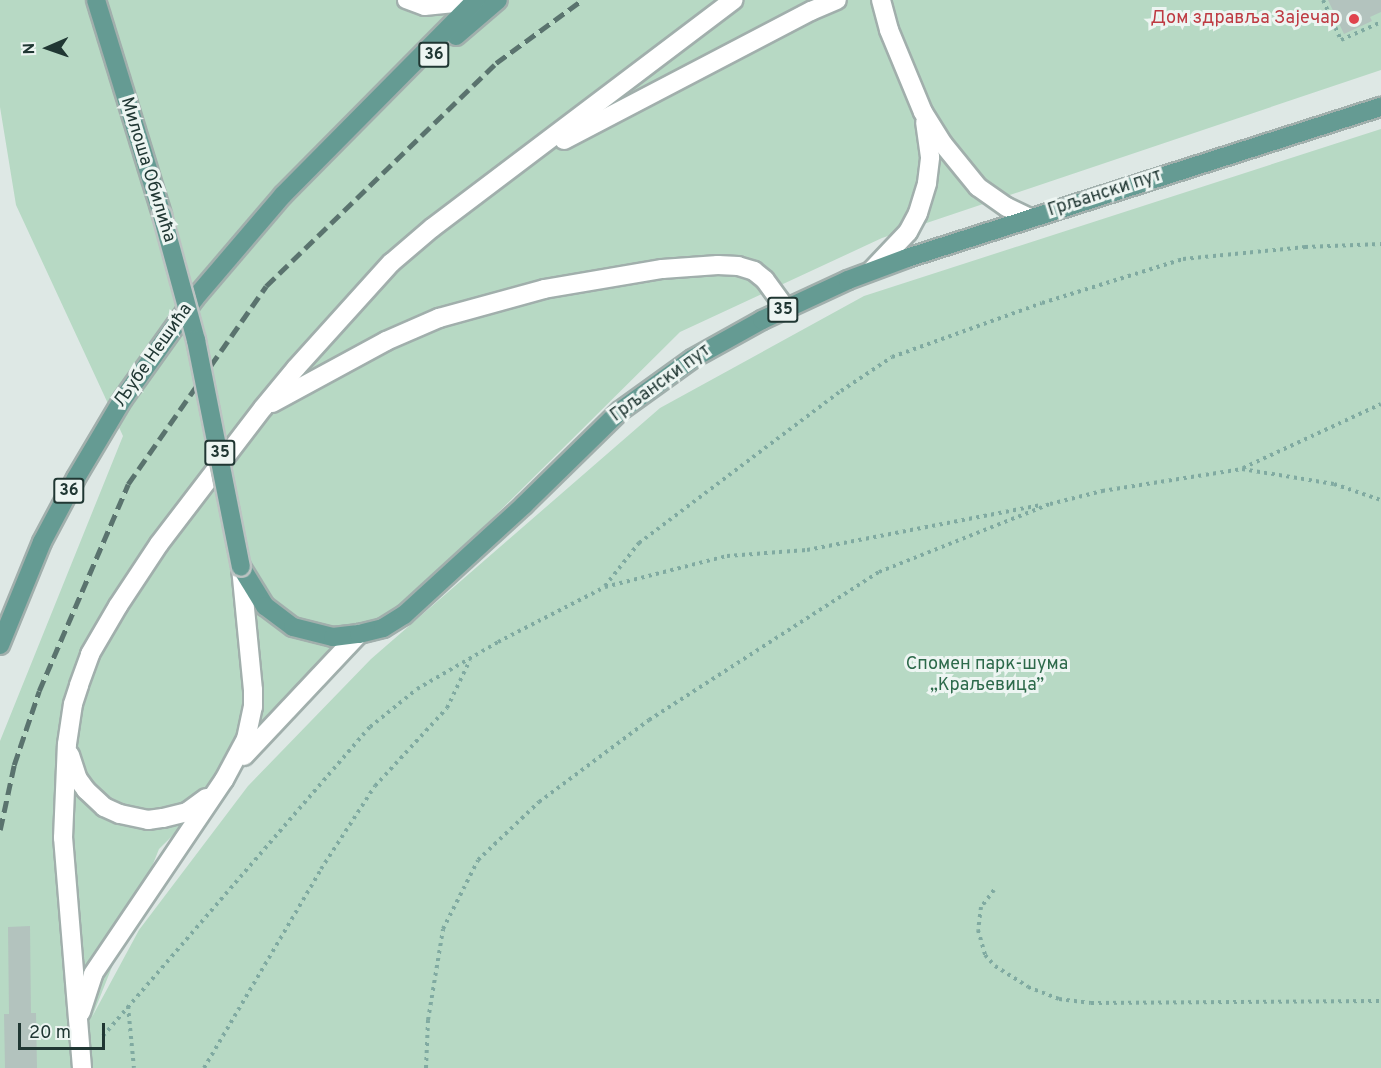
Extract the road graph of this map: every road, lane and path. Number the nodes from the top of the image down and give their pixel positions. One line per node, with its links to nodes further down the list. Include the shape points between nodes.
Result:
1 (96, 0): 18 (main road, Милоша Обилића / 35, bridge)
2 (405, 0): 8 (lane, via 424,7)
3 (498, 0): 11 (main road, 36)
4 (734, 0): 13 (street)
5 (837, 0): 13 (street)
6 (881, 0): 12 (street, via 889,30)
7 (1323, 0): 9 (path, via 1341,40)
8 (475, 1): 11 (main road, 36)
9 (1381, 22)
10 (1381, 107): 14 (main road, Грљански пут / 35)
11 (370, 109): 27 (main road, Љубе Нешића / 36, via 228,256 142,371 60,507)
12 (923, 112): 14 (street, via 978,187); 16 (street, via 930,158 923,199 908,232)
13 (520, 164): 20 (street, via 391,263)
14 (1030, 218): 16 (main road, Грљански пут / 35)
15 (1381, 244): 25 (path, via 1183,259 1042,303 892,357 639,543)
16 (872, 270): 17 (main road, Грљански пут / 35)
17 (786, 309): 20 (street, via 765,280 754,272 718,265 544,289 439,318 397,336); 26 (main road, Грљански пут / 35, via 708,350 638,397 404,615 383,628)
18 (196, 340): 24 (main road, Грљански пут / 35, bridge)
19 (1381, 404): 21 (path)
20 (263, 408): 29 (street, via 159,544 105,627 79,685)
21 (1242, 469): 22 (path, via 1334,484); 23 (path, via 1102,491)
22 (1381, 500)
23 (1050, 504): 25 (path, via 807,550 727,556); 38 (path, via 879,572 649,720 539,802 478,860 443,929 428,1020)
24 (242, 567): 26 (main road, Грљански пут / 35, via 265,606 292,627 323,636); 30 (street, via 253,707 246,739)
25 (605, 587): 28 (path)
26 (359, 634): 30 (street)
27 (1, 640)
28 (470, 659): 33 (path, via 417,689 370,727); 37 (path, via 447,708 375,786)
29 (67, 744): 30 (street, via 73,768 86,790 104,807 135,818 163,818 187,812); 34 (street, via 63,838)
30 (224, 780): 34 (street, via 93,974)
31 (994, 890): 32 (path, via 981,908 978,930 985,955 1028,987 1059,999 1091,1003)
32 (1381, 1001)
33 (128, 1006): 35 (path); 36 (path)
34 (78, 1026): 35 (street)
35 (82, 1066)
36 (134, 1068)
37 (204, 1068)
38 (426, 1068)

